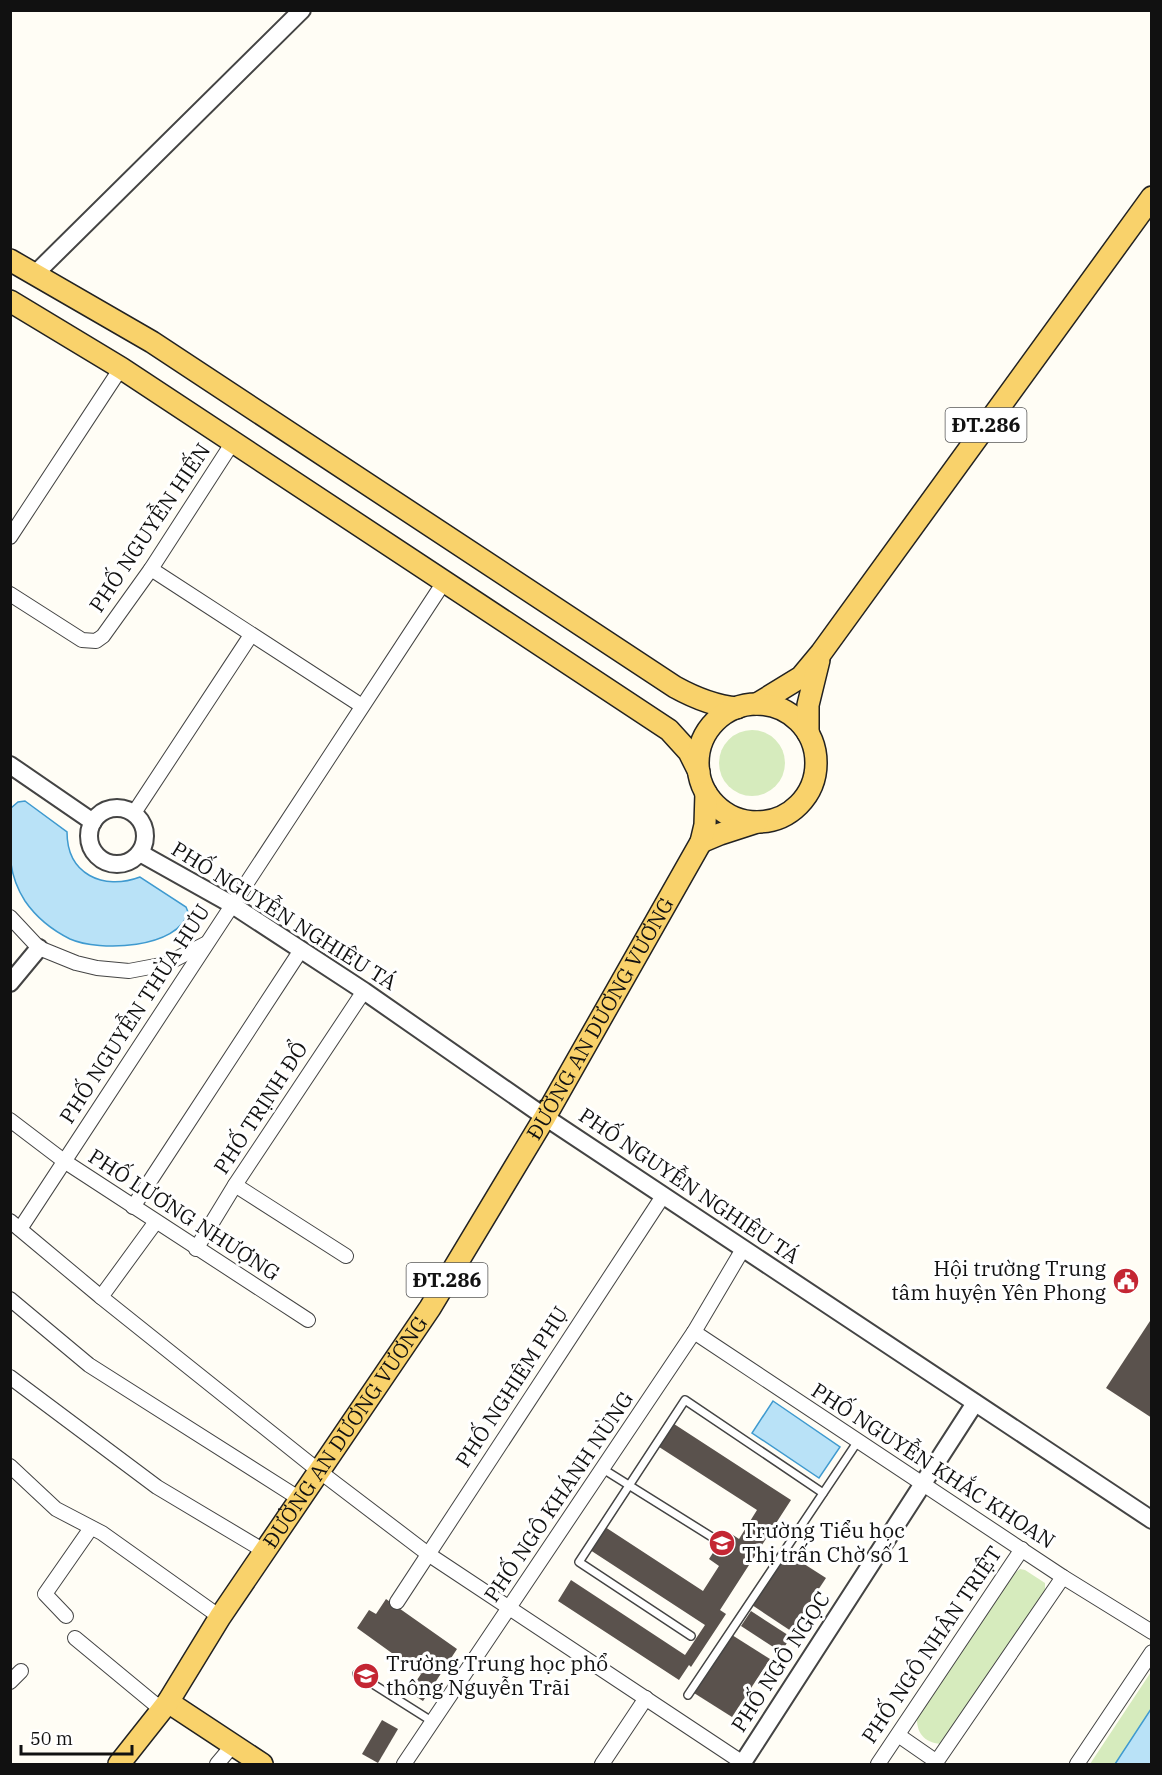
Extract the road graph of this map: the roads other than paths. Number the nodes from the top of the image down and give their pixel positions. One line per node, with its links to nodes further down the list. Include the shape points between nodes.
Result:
1 (302, 10): 4 (street)
2 (1152, 197): 13 (main road, ĐT.286)
3 (10, 260): 4 (main road)
4 (36, 273): 15 (main road, via 172,354 675,687 722,706)
5 (10, 302): 6 (main road)
6 (121, 368): 7 (main road); 8 (street)
7 (233, 442): 9 (street, PHỐ NGUYỄN HIẾN); 10 (main road)
8 (10, 537)
9 (151, 569): 11 (street, PHỐ NGUYỄN HIẾN, via 96,641 82,640); 12 (street)
10 (444, 582): 14 (street, PHỐ NGUYỄN THỪA HƯU); 18 (main road, via 669,730 689,752)
11 (10, 594)
12 (251, 635): 14 (street); 20 (street)
13 (821, 653): 15 (main road, ĐT.286, via 801,677); 16 (main road, ĐT.286, via 808,705)
14 (362, 706): 25 (street, PHỐ NGUYỄN THỪA HƯU)
15 (747, 706): 16 (main road, via 777,707 795,717); 18 (main road, ĐT.286, via 723,715 712,726 699,753)
16 (808, 733): 22 (main road, ĐT.286, via 815,752 816,773 809,792 796,808 778,818)
17 (10, 765): 21 (street)
18 (699, 772): 19 (main road, ĐT.286)
19 (706, 793): 22 (main road, ĐT.286, via 728,815); 23 (main road, ĐƯỜNG AN DƯƠNG VƯƠNG / ĐT.286)
20 (134, 813): 21 (street, via 112,809); 24 (street, via 145,832)
21 (93, 822): 24 (street, via 91,847 102,860 126,863)
22 (758, 822): 23 (main road, ĐT.286)
23 (702, 843): 32 (main road, ĐƯỜNG AN DƯƠNG VƯƠNG / ĐT.286)
24 (140, 853): 25 (street, PHỐ NGUYỄN NGHIÊU TÁ)
25 (231, 904): 27 (street, PHỐ NGUYỄN THỪA HƯU); 29 (street, PHỐ NGUYỄN NGHIÊU TÁ)
26 (10, 917): 28 (street)
27 (206, 944): 28 (street, via 165,964 129,970 76,963); 34 (street, PHỐ NGUYỄN THỪA HƯU)
28 (39, 948): 30 (street)
29 (301, 950): 31 (street, PHỐ NGUYỄN NGHIÊU TÁ); 37 (street)
30 (10, 983)
31 (364, 991): 32 (street, PHỐ NGUYỄN NGHIÊU TÁ); 35 (street, PHỐ TRỊNH ĐỔ)
32 (544, 1117): 36 (street, PHỐ NGUYỄN NGHIÊU TÁ); 52 (main road, ĐƯỜNG AN DƯƠNG VƯƠNG / ĐT.286, via 430,1308)
33 (10, 1120): 34 (street, PHỐ LƯƠNG NHƯỢNG)
34 (64, 1161): 37 (street, PHỐ LƯƠNG NHƯỢNG); 39 (street, PHỐ NGUYỄN THỪA HƯU)
35 (235, 1185): 40 (street, PHỐ TRỊNH ĐỔ); 42 (street)
36 (663, 1196): 41 (street, PHỐ NGUYỄN NGHIÊU TÁ); 62 (street, PHỐ NGHIÊM PHỤ)
37 (133, 1207): 38 (street, PHỐ LƯƠNG NHƯỢNG)
38 (155, 1222): 40 (street, PHỐ LƯƠNG NHƯỢNG); 43 (street)
39 (15, 1225): 43 (street)
40 (196, 1249): 45 (street, PHỐ LƯƠNG NHƯỢNG)
41 (743, 1249): 46 (street, PHỐ NGÔ KHÁNH NÙNG); 48 (street, PHỐ NGUYỄN NGHIÊU TÁ)
42 (346, 1256)
43 (101, 1297): 52 (street)
44 (10, 1299): 56 (street, via 89,1365)
45 (308, 1320)
46 (694, 1332): 49 (street, PHỐ NGUYỄN KHẮC KHOAN); 51 (street, PHỐ NGÔ KHÁNH NÙNG)
47 (10, 1377): 61 (street, via 157,1486)
48 (975, 1403): 54 (street, PHỐ NGÔ NGỌC); 57 (street, PHỐ NGUYỄN NGHIÊU TÁ)
49 (858, 1442): 54 (street, PHỐ NGUYỄN KHẮC KHOAN); 55 (lane)
50 (10, 1466): 58 (street, via 56,1509)
51 (603, 1469): 53 (lane); 65 (street, PHỐ NGÔ KHÁNH NÙNG)
52 (319, 1471): 56 (main road, ĐƯỜNG AN DƯƠNG VƯƠNG / ĐT.286); 62 (street)
53 (629, 1485): 55 (lane, via 685,1401); 59 (lane); 69 (lane, via 579,1562)
54 (923, 1485): 60 (street, PHỐ NGUYỄN KHẮC KHOAN); 87 (street, PHỐ NGÔ NGỌC)
55 (823, 1493): 75 (lane)
56 (300, 1499): 61 (main road, ĐƯỜNG AN DƯƠNG VƯƠNG / ĐT.286)
57 (1152, 1520)
58 (91, 1528): 66 (street, via 45,1594); 67 (street)
59 (715, 1539)
60 (1022, 1549): 63 (street, PHỐ NGUYỄN KHẮC KHOAN); 79 (street, PHỐ NGÔ NHÂN TRIỆT)
61 (266, 1552): 67 (main road, ĐƯỜNG AN DƯƠNG VƯƠNG / ĐT.286)
62 (428, 1554): 64 (street, PHỐ NGHIÊM PHỤ); 65 (street)
63 (1063, 1577): 68 (street, PHỐ NGUYỄN KHẮC KHOAN); 81 (street)
64 (397, 1602)
65 (510, 1608): 76 (street); 78 (street, PHỐ NGÔ KHÁNH NÙNG)
66 (66, 1616)
67 (220, 1617): 77 (main road, ĐƯỜNG AN DƯƠNG VƯƠNG / ĐT.286)
68 (1152, 1632)
69 (691, 1636)
70 (75, 1638): 77 (street)
71 (1152, 1652): 89 (street)
72 (21, 1671): 74 (street)
73 (357, 1674): 78 (lane)
74 (10, 1682)
75 (688, 1695)
76 (646, 1698): 86 (street); 87 (street)
77 (165, 1706): 80 (main road); 82 (main road, ĐƯỜNG AN DƯƠNG VƯƠNG / ĐT.286)
78 (433, 1722): 85 (street, PHỐ NGÔ KHÁNH NÙNG)
79 (898, 1735): 81 (street); 88 (street, PHỐ NGÔ NHÂN TRIỆT)
80 (233, 1745): 83 (street); 84 (main road)
81 (936, 1763)
82 (119, 1764)
83 (217, 1764)
84 (262, 1764)
85 (404, 1764)
86 (602, 1764)
87 (742, 1764)
88 (878, 1764)
89 (1077, 1764)

